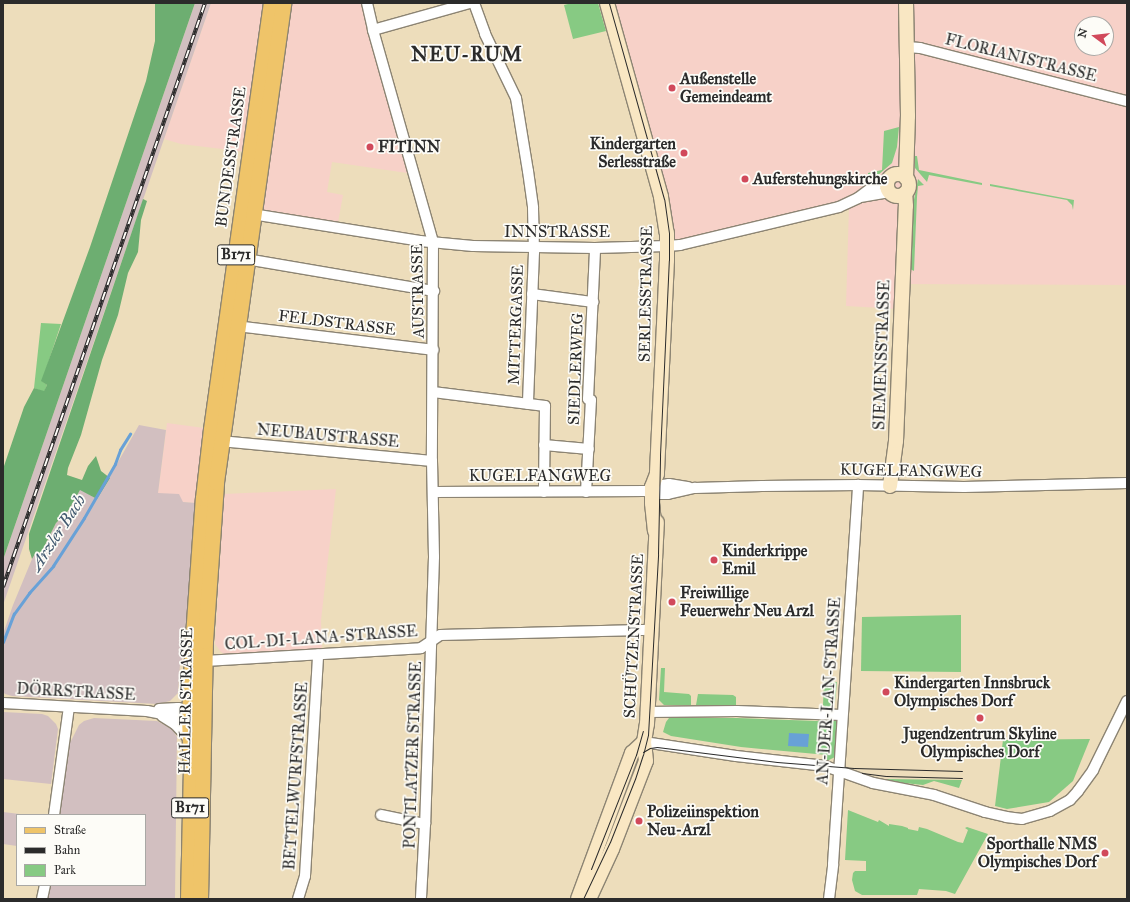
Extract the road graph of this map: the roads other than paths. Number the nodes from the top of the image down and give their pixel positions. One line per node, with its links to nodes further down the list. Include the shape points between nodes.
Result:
1 (271, 3): 36 (main road, BUNDESSTRASSE / B171, via 211,429)
2 (283, 3): 12 (main road, BUNDESSTRASSE / B171)
3 (367, 3): 8 (street, AUSTRASSE)
4 (470, 3): 8 (street)
5 (474, 3): 15 (street, MITTERGASSE, via 485,34 516,98 533,208)
6 (607, 3): 14 (street, SERLESSTRASSE, via 661,197)
7 (906, 3): 9 (street, SIEMENSSTRASSE)
8 (373, 30): 13 (street, AUSTRASSE)
9 (907, 47): 10 (street, FLORIANISTRASSE, via 920,48); 11 (street, SIEMENSSTRASSE, via 908,147)
10 (1127, 101)
11 (896, 186): 14 (street, INNSTRASSE, via 874,186 858,198 839,207); 31 (street, SIEMENSSTRASSE, via 904,225 896,434)
12 (252, 214): 13 (street, INNSTRASSE); 17 (main road, BUNDESSTRASSE / B171)
13 (433, 242): 15 (street, INNSTRASSE); 18 (street, AUSTRASSE)
14 (667, 246): 16 (street, INNSTRASSE); 32 (street, SERLESSTRASSE)
15 (534, 248): 16 (street, INNSTRASSE); 19 (street, MITTERGASSE)
16 (595, 248): 20 (street, SIEDLERWEG)
17 (246, 259): 18 (street); 21 (main road, BUNDESSTRASSE / B171)
18 (434, 291): 22 (street, AUSTRASSE)
19 (532, 294): 20 (street); 24 (street, MITTERGASSE)
20 (593, 302): 27 (street, SIEDLERWEG, via 588,399 591,400)
21 (236, 326): 22 (street, FELDSTRASSE); 25 (main road, BUNDESSTRASSE / B171)
22 (434, 350): 23 (street, AUSTRASSE)
23 (433, 392): 24 (street, MITTERGASSE); 28 (street, AUSTRASSE)
24 (528, 404): 26 (street, MITTERGASSE, via 546,406)
25 (220, 441): 28 (street, NEUBAUSTRASSE); 36 (main road, BUNDESSTRASSE / B171)
26 (544, 445): 27 (street); 34 (street, MITTERGASSE)
27 (589, 448): 35 (street, SIEDLERWEG)
28 (432, 461): 33 (street, AUSTRASSE)
29 (1127, 483): 31 (street, KUGELFANGWEG)
30 (858, 485): 31 (street, KUGELFANGWEG); 32 (street, KUGELFANGWEG); 48 (street, AN-DER-LAN-STRASSE)
31 (890, 486)
32 (655, 487): 35 (street, KUGELFANGWEG); 37 (street, SCHÜTZENSTRASSE)
33 (434, 492): 34 (street, KUGELFANGWEG); 38 (street, PONTLATZER STRASSE)
34 (544, 492): 35 (street, KUGELFANGWEG)
35 (586, 492)
36 (208, 505): 40 (main road, HALLER STRASSE / B171); 47 (main road, HALLER STRASSE / B171)
37 (652, 630): 38 (street, COL-DI-LANA-STRASSE, via 440,635); 46 (street, SCHÜTZENSTRASSE)
38 (432, 641): 39 (street, COL-DI-LANA-STRASSE, via 421,648); 54 (street, PONTLATZER STRASSE)
39 (318, 654): 40 (street, COL-DI-LANA-STRASSE); 59 (street, BETTELWURFSTRASSE, via 306,869)
40 (205, 661): 47 (main road, HALLER STRASSE / B171)
41 (1127, 701): 51 (street, via 1093,770 1078,791 1060,807 1038,815 1006,817 934,795 873,783)
42 (3, 703): 43 (street, DÖRRSTRASSE)
43 (69, 708): 44 (street, DÖRRSTRASSE); 52 (street)
44 (147, 711): 45 (street, DÖRRSTRASSE); 47 (street, DÖRRSTRASSE, via 178,708)
45 (157, 712): 47 (street, DÖRRSTRASSE); 49 (street, DÖRRSTRASSE, via 175,724)
46 (648, 712): 48 (street, via 737,711); 50 (street, SCHÜTZENSTRASSE)
47 (194, 714): 49 (main road, HALLER STRASSE / B171); 58 (main road, HALLER STRASSE / B171)
48 (842, 715): 51 (street, AN-DER-LAN-STRASSE)
49 (190, 740): 57 (main road, HALLER STRASSE / B171)
50 (644, 742): 51 (street); 61 (street, SCHÜTZENSTRASSE, via 632,754); 62 (street, SCHÜTZENSTRASSE, via 646,761 642,773)
51 (839, 770): 63 (street, AN-DER-LAN-STRASSE)
52 (54, 814)
53 (381, 815): 54 (street)
54 (426, 824): 60 (street, PONTLATZER STRASSE)
55 (44, 886): 56 (street)
56 (42, 899)
57 (188, 899)
58 (200, 899)
59 (298, 899)
60 (421, 899)
61 (578, 899)
62 (589, 899)
63 (829, 899)

